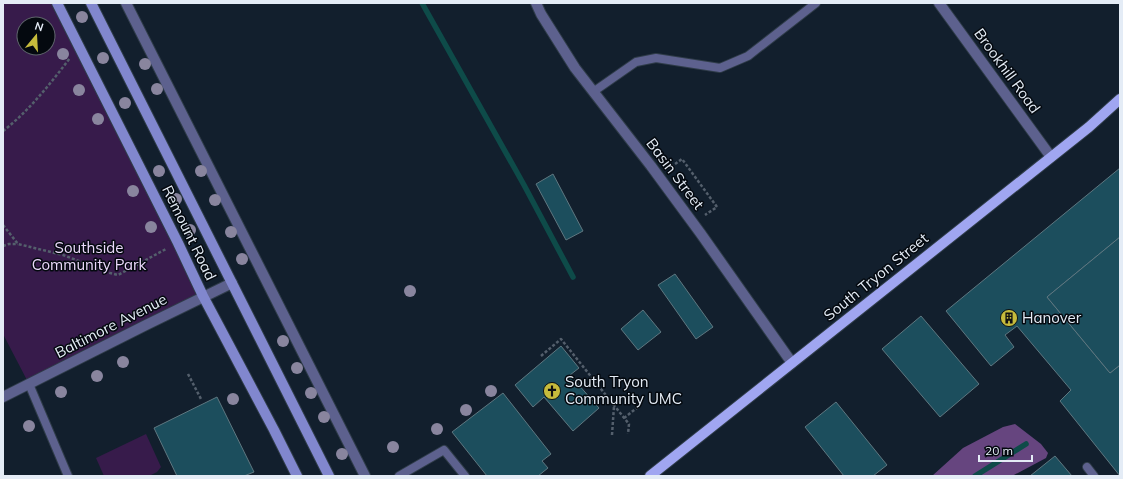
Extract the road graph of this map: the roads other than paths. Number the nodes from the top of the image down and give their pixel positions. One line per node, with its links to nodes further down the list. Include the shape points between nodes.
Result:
1 (57, 3): 11 (main road, Remount Road)
2 (91, 3): 10 (main road, Remount Road)
3 (126, 3): 20 (street)
4 (536, 3): 7 (street, Basin Street, via 575,68)
5 (816, 3): 7 (lane, via 748,56 720,68 656,58 636,62)
6 (939, 3): 9 (street, Brookhill Road)
7 (593, 92): 12 (street, Basin Street, via 651,166)
8 (1120, 100): 9 (main road, South Tryon Street)
9 (1050, 157): 12 (main road, South Tryon Street)
10 (232, 283): 11 (street, Baltimore Avenue); 19 (main road, Remount Road)
11 (204, 296): 13 (street, Baltimore Avenue); 18 (main road, Remount Road)
12 (792, 363): 24 (main road, South Tryon Street)
13 (29, 384): 14 (street, Baltimore Avenue); 17 (lane)
14 (3, 396)
15 (1087, 467): 25 (lane)
16 (411, 469): 21 (lane); 22 (lane); 23 (lane, via 444,450)
17 (68, 476)
18 (297, 476)
19 (329, 476)
20 (365, 476)
21 (399, 476)
22 (416, 476)
23 (465, 476)
24 (650, 476)
25 (1094, 476)

